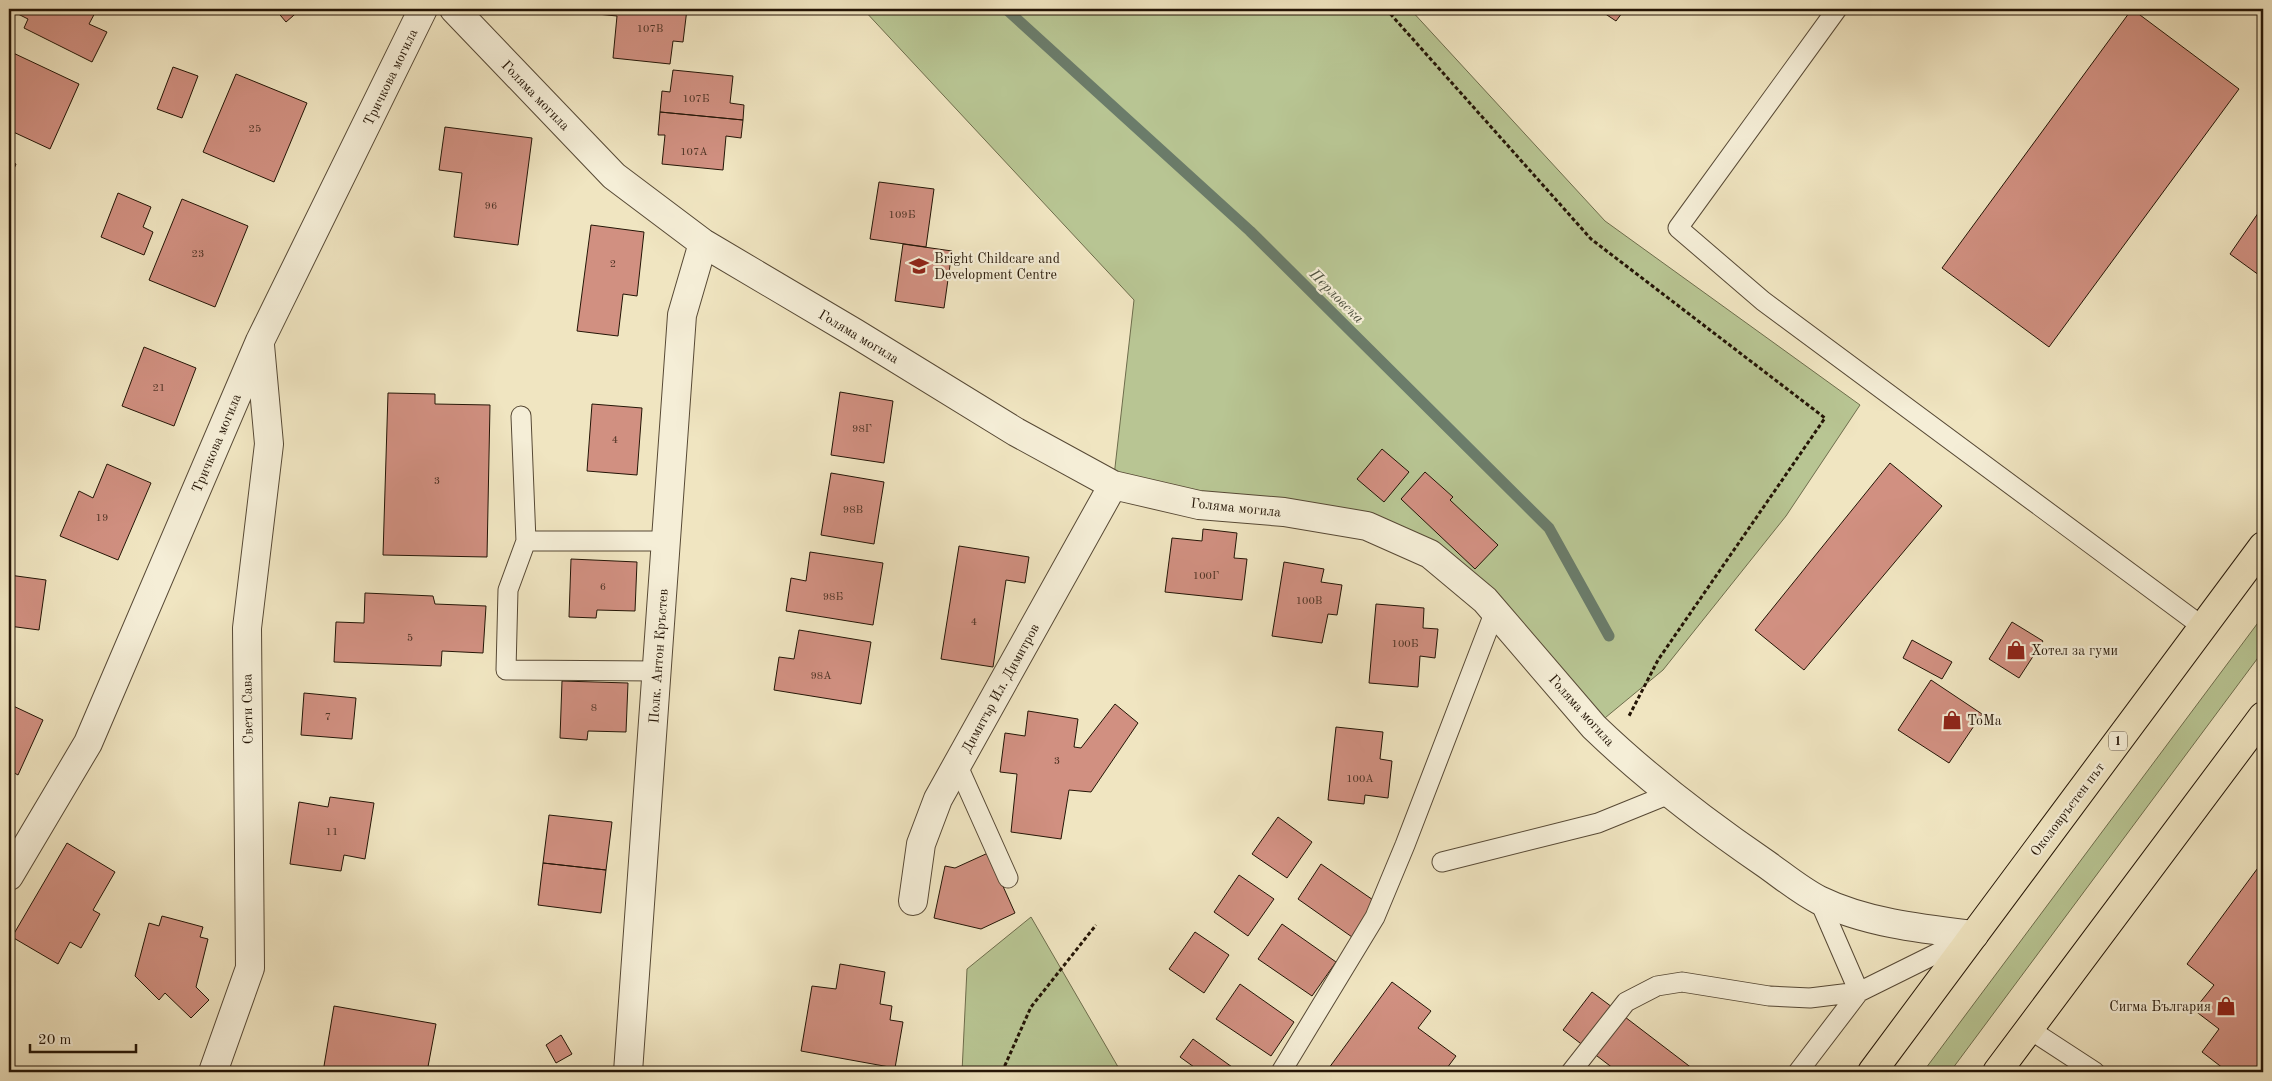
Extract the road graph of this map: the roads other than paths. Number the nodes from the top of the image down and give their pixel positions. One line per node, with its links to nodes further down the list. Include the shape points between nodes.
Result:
1 (423, 9): 5 (street, Тричкова могила)
2 (454, 9): 4 (street, Голяма могила, via 614,176)
3 (1837, 9): 12 (lane, via 1678,228 1763,301)
4 (703, 243): 7 (street, Голяма могила, via 1016,432); 9 (street, Полк. Антон Кръстев, via 682,315)
5 (260, 341): 18 (street, Тричкова могила, via 88,743); 25 (street, Свети Сава, via 269,444 247,628 250,968)
6 (521, 416): 8 (lane)
7 (1113, 485): 11 (street, Голяма могила, via 1199,506 1284,512 1367,526 1430,554); 15 (street, Димитър Ил. Димитров)
8 (526, 541): 9 (lane); 13 (lane, via 508,590 506,670)
9 (666, 541): 13 (street, Полк. Антон Кръстев)
10 (2263, 546): 12 (highway, Околовръстен път / 1)
11 (1495, 611): 16 (street, Голяма могила, via 1594,727); 27 (lane, via 1376,917)
12 (2204, 627): 22 (highway, Околовръстен път / 1)
13 (657, 671): 26 (street, Полк. Антон Кръстев)
14 (2263, 716): 24 (highway)
15 (957, 764): 19 (lane); 21 (street, Димитър Ил. Димитров, via 938,799 921,844)
16 (1672, 794): 17 (lane, via 1598,823); 20 (street, Голяма могила, via 1717,831)
17 (1442, 862)
18 (9, 876)
19 (1008, 878)
20 (1819, 900): 22 (street, Голяма могила, via 1912,928); 23 (lane)
21 (913, 901)
22 (1974, 935): 23 (lane); 30 (highway, Околовръстен път / 1)
23 (1858, 992): 28 (lane, via 1810,998 1769,996 1682,982 1657,986 1626,1002); 29 (lane)
24 (2029, 1029): 31 (highway); 32 (lane)
25 (212, 1072)
26 (628, 1072)
27 (1281, 1072)
28 (1571, 1072)
29 (1798, 1072)
30 (1872, 1072)
31 (1997, 1072)
32 (2095, 1072)

